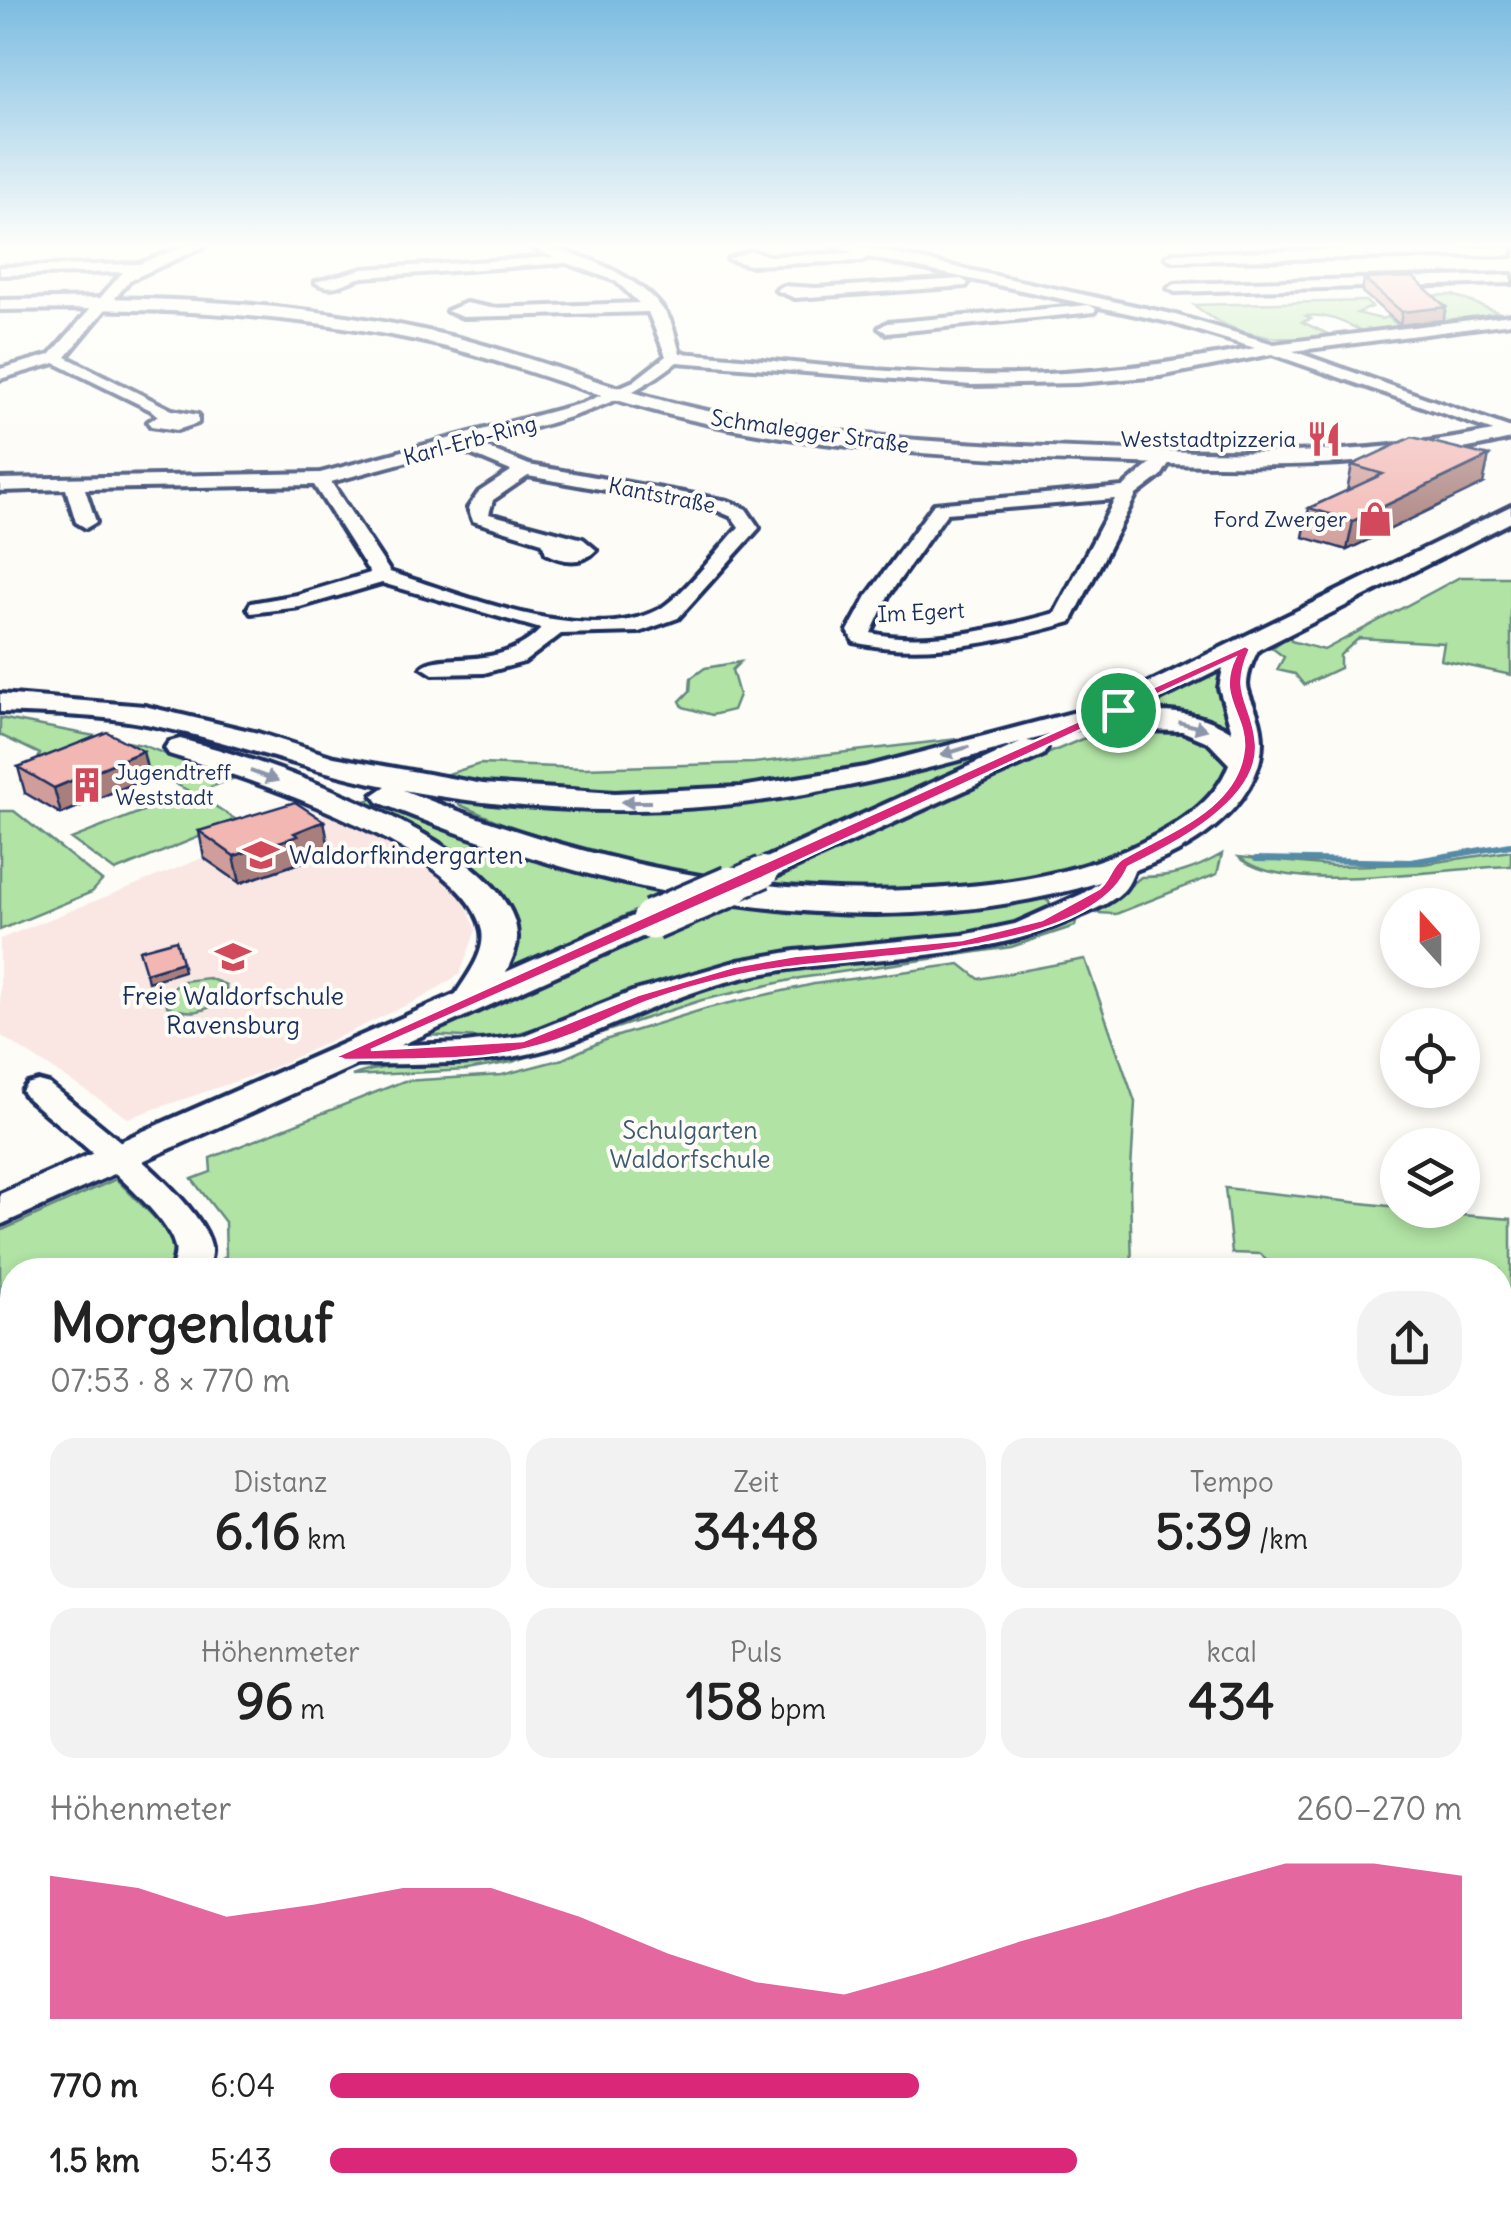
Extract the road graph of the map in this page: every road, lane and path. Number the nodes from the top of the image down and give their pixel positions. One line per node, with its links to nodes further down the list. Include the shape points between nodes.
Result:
1 (63, 350): 7 (street)
2 (476, 350): 9 (street, Schmalegger Straße)
3 (671, 350): 6 (street)
4 (1271, 350): 6 (street, via 1141,374 992,380)
5 (1276, 350): 11 (street)
6 (674, 357): 9 (street, Karl-Erb-Ring)
7 (56, 358): 8 (street); 10 (street)
8 (0, 374)
9 (618, 396): 12 (street, Karl-Erb-Ring); 13 (street, Schmalegger Straße, via 716,419 870,442)
10 (166, 415)
11 (1510, 433): 13 (street, Schmalegger Straße, via 1366,454)
12 (460, 443): 14 (street, Kantstraße); 15 (street, Karl-Erb-Ring)
13 (1164, 457): 18 (street, Im Egert)
14 (525, 470): 21 (street, via 486,496 480,516); 24 (street, Kantstraße, via 721,506 739,514 748,528 661,618 618,628)
15 (320, 479): 16 (street, Karl-Erb-Ring); 22 (street)
16 (74, 484): 17 (street, Karl-Erb-Ring); 20 (street)
17 (0, 486)
18 (1128, 492): 18 (street, Im Egert, via 942,508 878,596 862,637 891,642 972,635 1062,617)
19 (1511, 513): 25 (street)
20 (86, 522)
21 (552, 539)
22 (382, 576): 23 (street); 24 (street, Kantstraße)
23 (259, 608)
24 (555, 627): 26 (street, via 524,655 464,669)
25 (1245, 649): 28 (street); 30 (street, via 1233,689 1250,746)
26 (433, 668)
27 (0, 706): 31 (street, via 141,715); 35 (street, one-way to 35, via 226,762 314,794 438,857 481,891 501,931 497,954)
28 (1118, 710): 29 (street); 32 (street, one-way to 32, via 904,766 712,800 575,802)
29 (1030, 750): 30 (street, one-way to 30, via 1156,720 1216,733 1235,746); 35 (street, bridge)
30 (1244, 764): 34 (street, via 1228,795 1198,824)
31 (332, 766): 32 (street); 33 (street, via 424,810)
32 (431, 785): 33 (street, via 450,807)
33 (492, 831): 34 (street, via 634,875 732,893 814,898 969,896 1047,886)
34 (1123, 864): 36 (street, via 1114,884 1092,900 1024,930 962,944 738,970 658,992 524,1045)
35 (469, 1002): 36 (street)
36 (345, 1056): 38 (street)
37 (38, 1091): 38 (street)
38 (115, 1157): 39 (street); 40 (street, via 191,1235)
39 (0, 1211)
40 (192, 1258)

